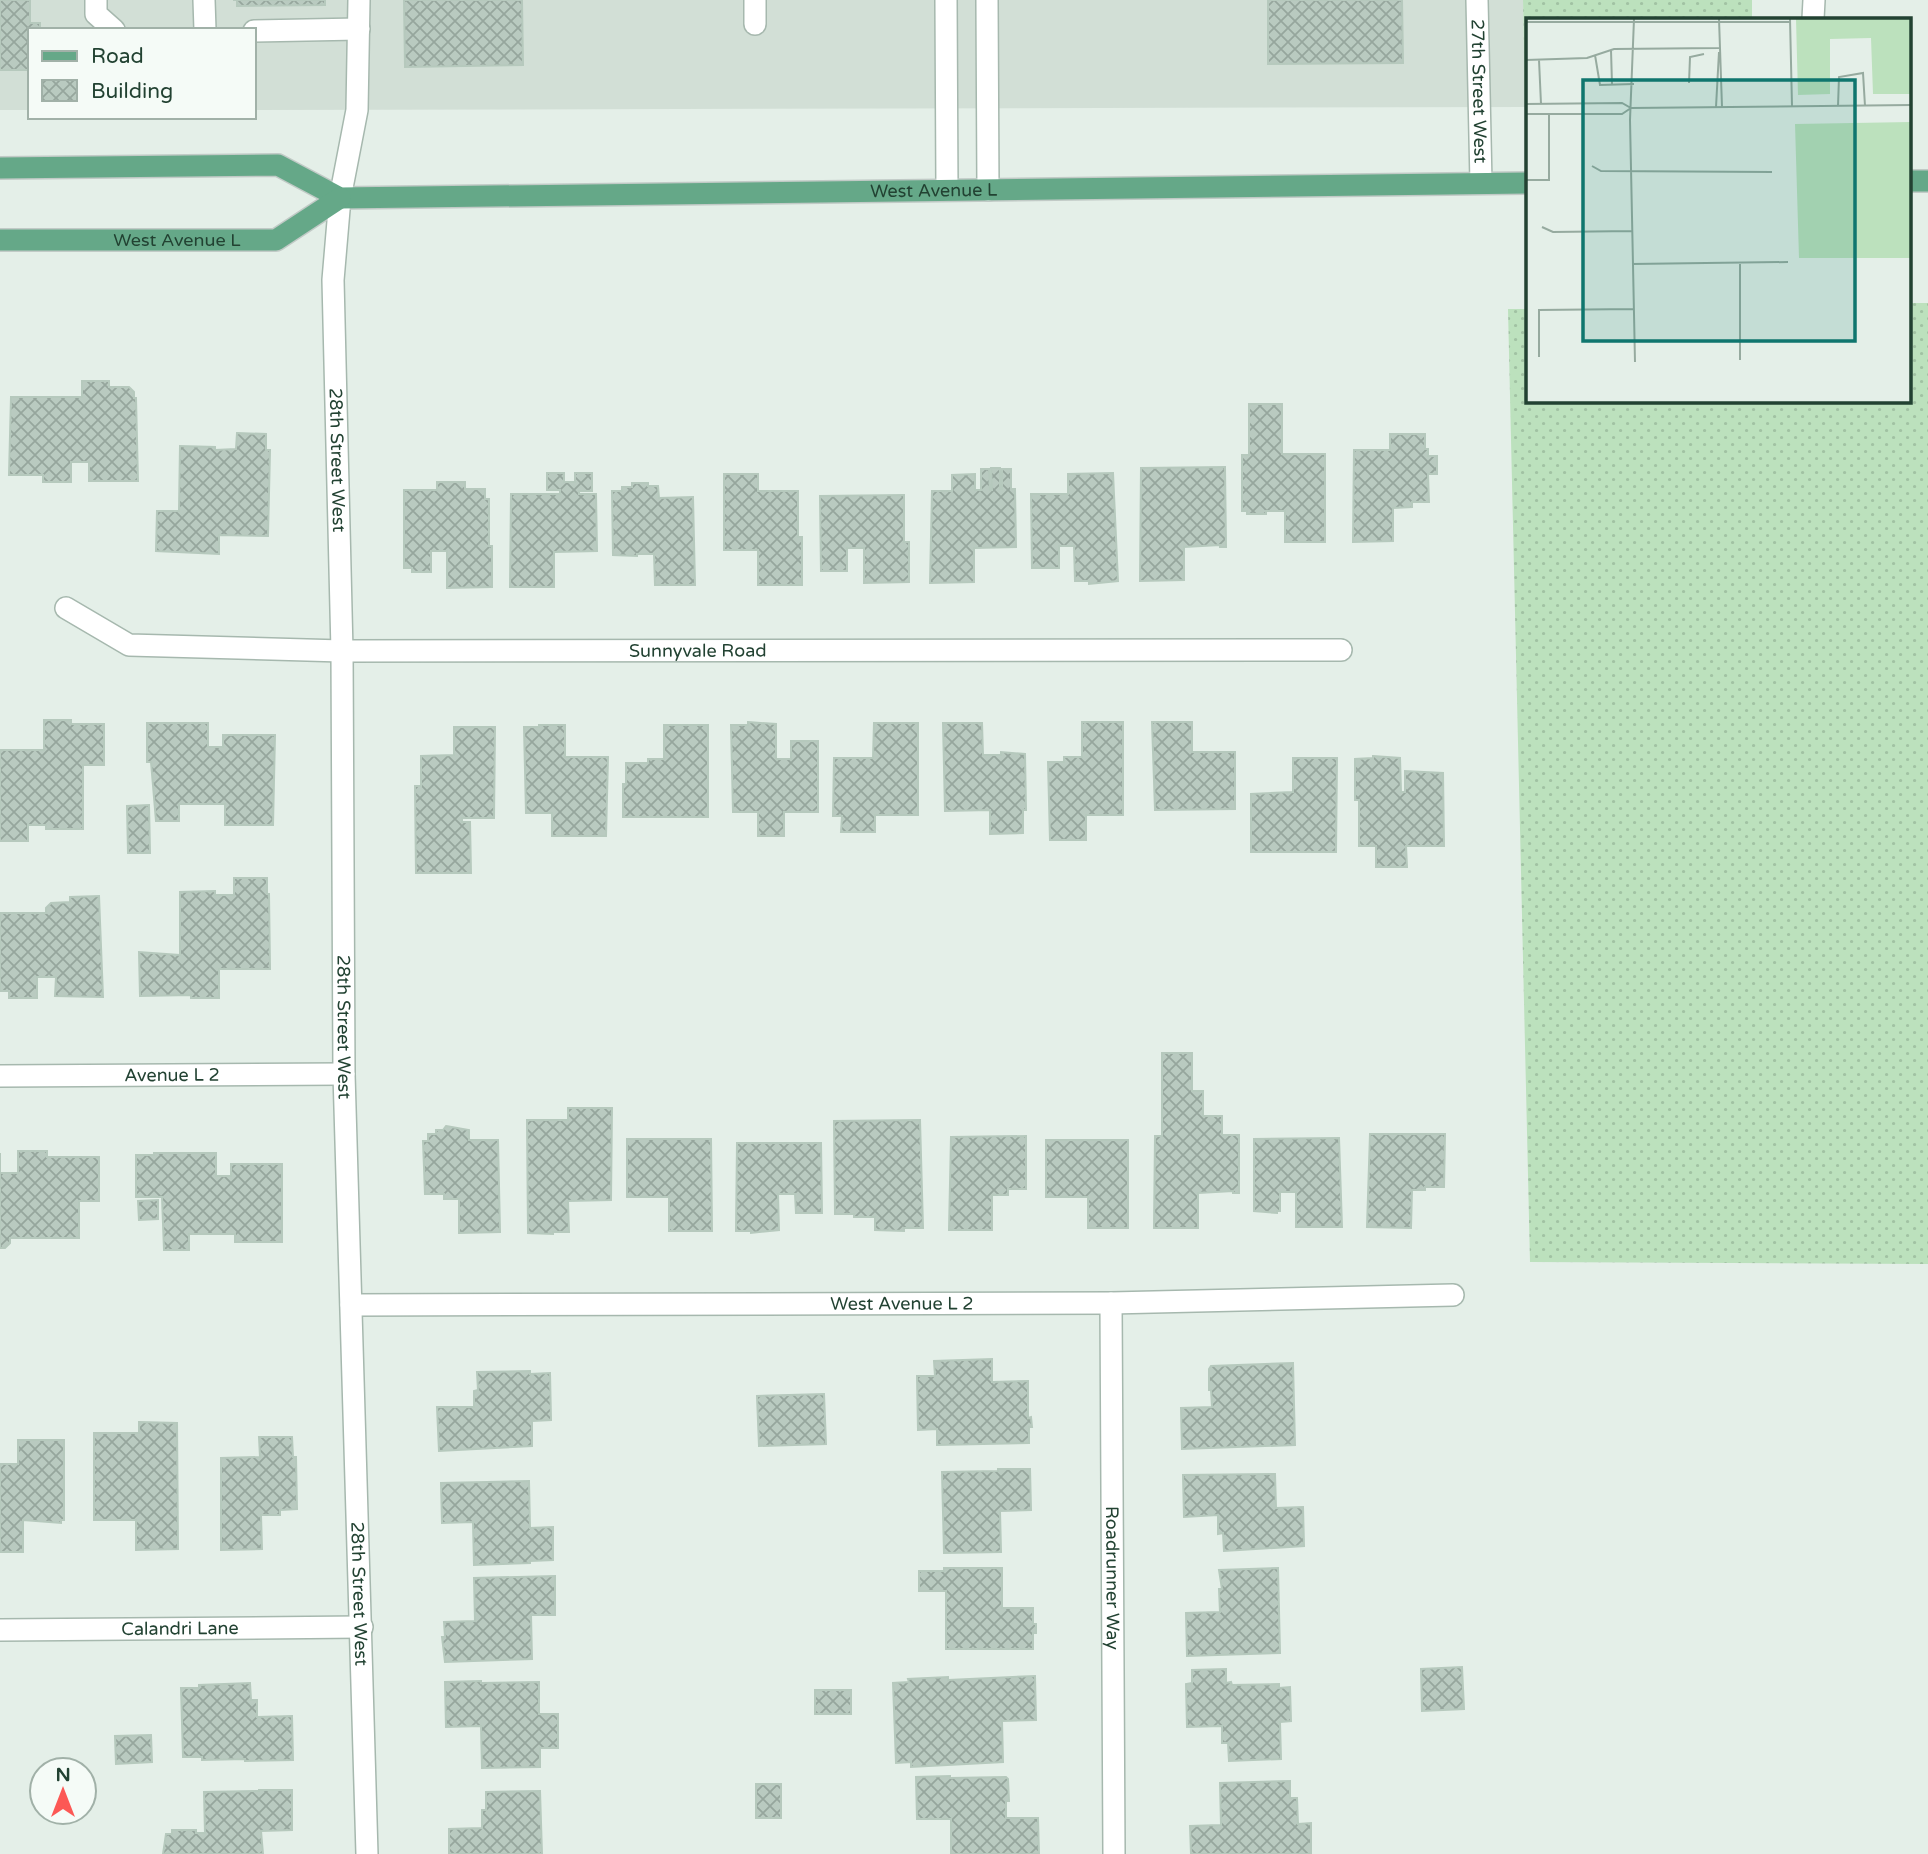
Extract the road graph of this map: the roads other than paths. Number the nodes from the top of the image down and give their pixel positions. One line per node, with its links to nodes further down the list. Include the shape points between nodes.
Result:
1 (96, 0): 11 (street, via 96,14)
2 (204, 0): 12 (street)
3 (359, 0): 13 (street, 28th Street West)
4 (755, 0): 10 (street)
5 (946, 0): 20 (street)
6 (987, 0): 21 (street)
7 (1477, 0): 18 (street, 27th Street West)
8 (1814, 0): 9 (street)
9 (1813, 18)
10 (755, 24)
11 (112, 28)
12 (205, 28)
13 (359, 29): 14 (street); 22 (street, 28th Street West, via 357,110)
14 (256, 31)
15 (0, 168): 22 (main road, West Avenue L, via 278,165)
16 (1910, 181): 17 (main road)
17 (1928, 181)
18 (1481, 183): 19 (main road, West Avenue L); 21 (main road, West Avenue L)
19 (1526, 183)
20 (947, 190): 21 (main road, West Avenue L); 22 (main road, West Avenue L)
21 (988, 190)
22 (340, 198): 23 (main road, West Avenue L, via 276,240); 26 (street, 28th Street West, via 333,280)
23 (0, 240)
24 (66, 608): 26 (street, Sunnyvale Road, via 129,645)
25 (1341, 650): 26 (street, Sunnyvale Road)
26 (342, 651): 27 (street, 28th Street West)
27 (345, 1074): 28 (street, Avenue L 2); 31 (street, 28th Street West)
28 (0, 1076)
29 (1453, 1294): 30 (street, West Avenue L 2)
30 (1111, 1303): 31 (street, West Avenue L 2); 35 (street, Roadrunner Way)
31 (351, 1305): 32 (street, 28th Street West)
32 (362, 1627): 33 (street, Calandri Lane); 34 (street, 28th Street West)
33 (0, 1630)
34 (367, 1854)
35 (1114, 1854)

